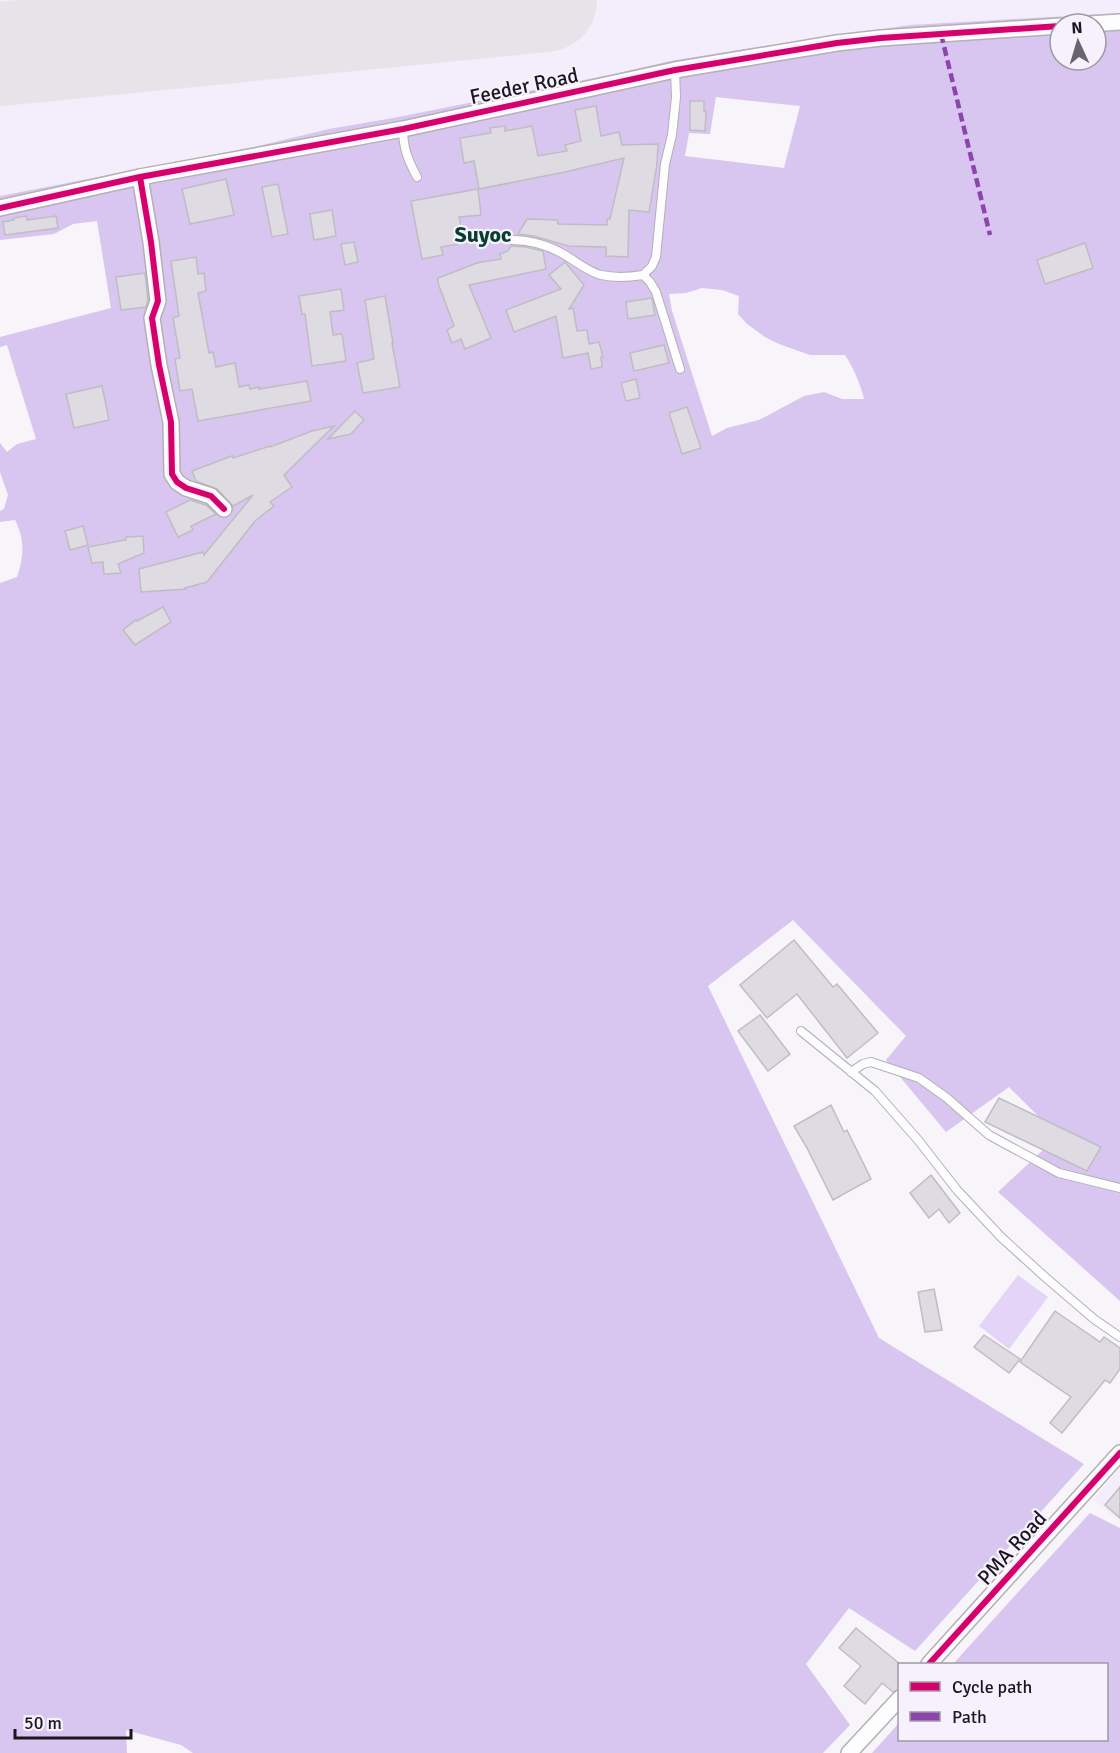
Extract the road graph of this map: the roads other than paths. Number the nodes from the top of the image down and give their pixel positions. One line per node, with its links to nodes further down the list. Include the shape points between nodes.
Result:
1 (1048, 27): 2 (street, Feeder Road, via 837,43)
2 (675, 70): 3 (street, Feeder Road); 8 (lane, via 676,97 656,257)
3 (403, 129): 4 (street, Feeder Road); 5 (lane, via 406,157)
4 (140, 177): 6 (street, Feeder Road); 10 (street, via 158,301 152,318 171,422 172,474 177,482 211,496)
5 (417, 177)
6 (0, 208)
7 (512, 240): 8 (lane, via 543,244 600,275)
8 (643, 275): 9 (lane, via 656,292)
9 (680, 369)
10 (224, 509)
11 (801, 1031): 12 (lane)
12 (851, 1072): 13 (lane, via 870,1062 919,1078 989,1135 1059,1173); 14 (lane, via 875,1090 1001,1237)
13 (1120, 1188)
14 (1120, 1337)
15 (1120, 1454): 16 (street, PMA Road)
16 (931, 1663)
17 (898, 1700): 18 (street)
18 (849, 1753)

